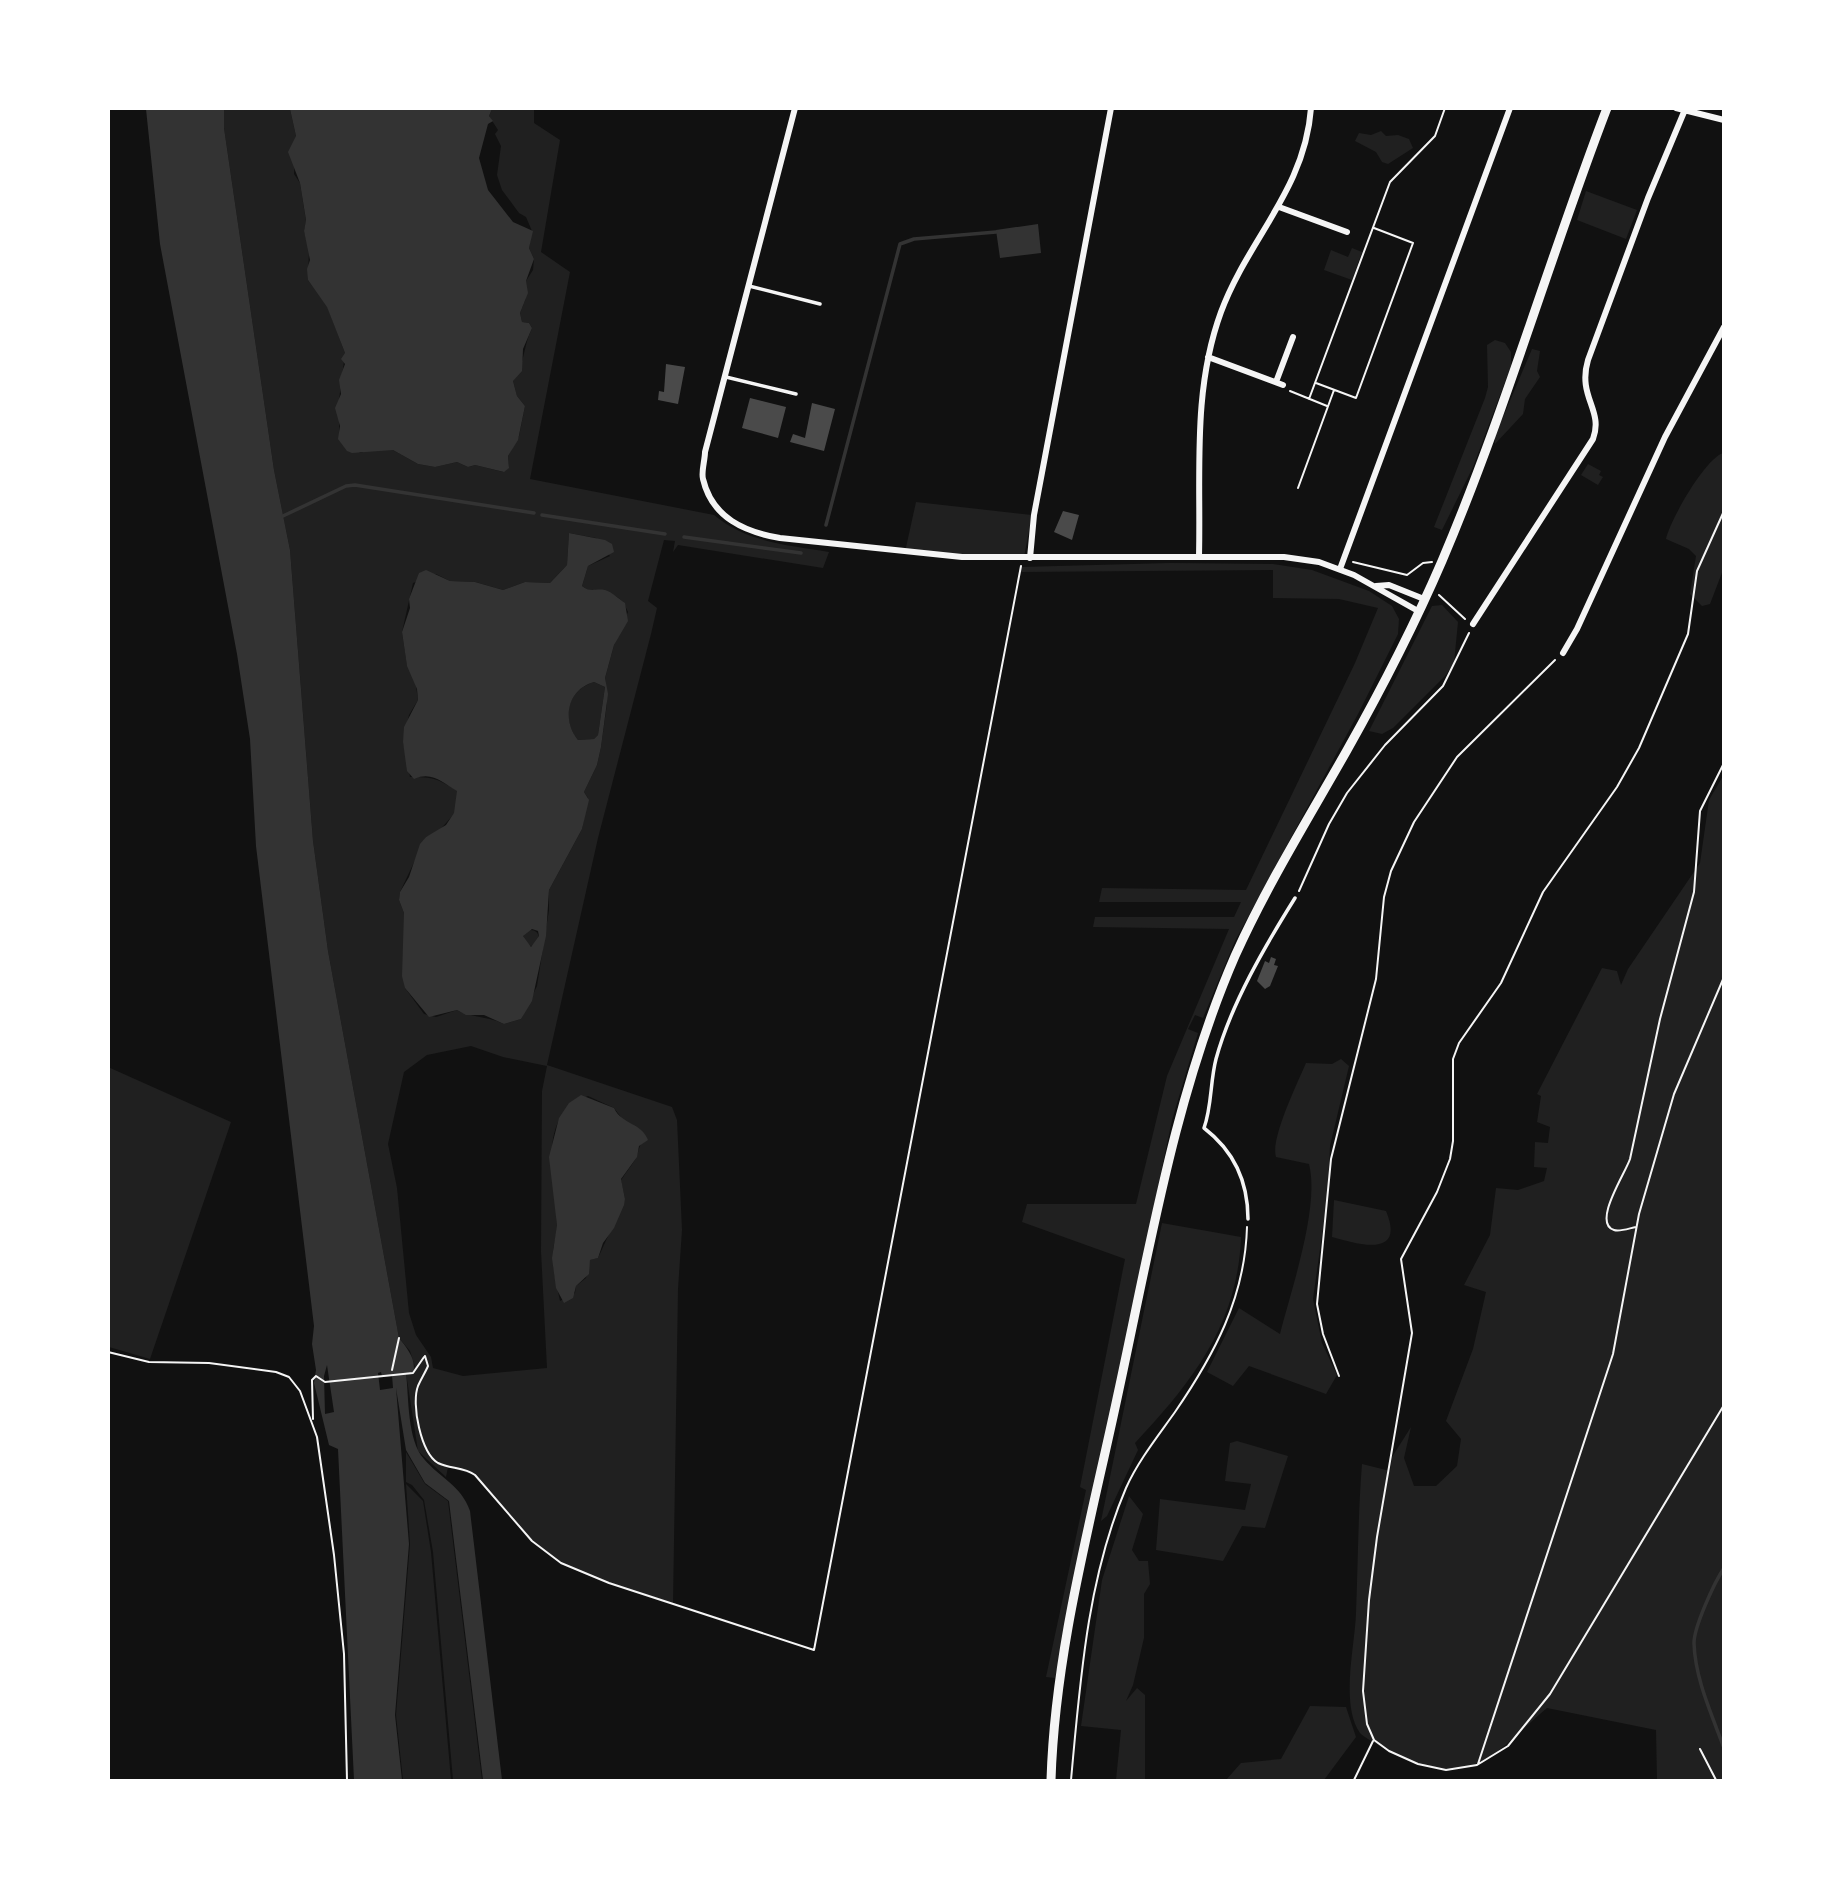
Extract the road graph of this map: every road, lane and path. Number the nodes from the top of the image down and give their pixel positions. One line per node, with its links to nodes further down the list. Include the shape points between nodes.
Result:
1 (794, 108): 13 (street)
2 (1111, 108): 28 (street)
3 (1311, 108): 10 (street, via 1300,166)
4 (1445, 108): 11 (path, via 1435,136 1390,181)
5 (1510, 108): 29 (street)
6 (1607, 108): 30 (main road, via 1509,391)
7 (1676, 108): 8 (street)
8 (1684, 112): 9 (street); 36 (street, via 1588,360 1584,388 1597,421 1593,439)
9 (1724, 120)
10 (1279, 207): 12 (street); 17 (street, via 1236,278)
11 (1373, 228): 20 (path); 21 (path, via 1413,243 1356,398)
12 (1347, 232)
13 (749, 286): 14 (lane); 18 (street)
14 (820, 304)
15 (1724, 327): 37 (street, via 1665,437)
16 (1293, 337): 19 (street)
17 (1208, 357): 19 (street); 27 (street, via 1199,431)
18 (726, 377): 22 (lane); 28 (street, via 708,439 703,480 727,519 758,534 904,553)
19 (1279, 383): 23 (path)
20 (1315, 383): 21 (path); 23 (path)
21 (1334, 390): 24 (path)
22 (796, 394)
23 (1309, 399): 24 (path)
24 (1328, 406): 25 (path)
25 (1298, 488)
26 (1724, 511): 49 (path, via 1698,571 1688,634 1639,748 1548,884 1502,983 1459,1043 1453,1059 1450,1159 1401,1259 1412,1333 1369,1600 1363,1691)
27 (1199, 556): 28 (street); 31 (street, via 1284,556)
28 (1026, 558): 48 (path, via 814,1650 609,1583 551,1557 475,1475 441,1464 425,1450 417,1397 428,1366 425,1356 413,1373 325,1382 316,1376 312,1380)
29 (1344, 560): 30 (path, via 1407,575 1428,561); 31 (street)
30 (1440, 565): 34 (main road)
31 (1340, 569): 32 (street)
32 (1376, 586): 34 (street, via 1389,585); 35 (street)
33 (1441, 588): 36 (path, via 1440,599)
34 (1424, 599): 35 (main road)
35 (1418, 611): 53 (main road, via 1244,936 1191,1080 1154,1227 1072,1614)
36 (1473, 624): 39 (path, via 1443,686 1385,745 1338,808)
37 (1563, 653): 46 (path, via 1457,757 1414,822 1391,871 1376,979 1331,1159 1317,1304 1322,1334)
38 (1724, 763): 42 (path, via 1700,811 1694,892 1660,1018 1630,1159 1605,1210 1609,1227)
39 (1295, 898): 41 (lane, via 1265,947 1225,1031 1204,1128 1235,1160)
40 (1724, 977): 42 (path, via 1678,1083)
41 (1248, 1219): 54 (path, via 1243,1277 1226,1325 1136,1469 1113,1524 1091,1612)
42 (1637, 1227): 51 (path, via 1613,1354)
43 (399, 1338): 45 (path)
44 (108, 1352): 48 (path, via 149,1362 209,1363 282,1374 294,1382)
45 (392, 1370)
46 (1339, 1376)
47 (1724, 1405): 51 (path, via 1538,1712 1508,1746)
48 (313, 1421): 52 (path, via 341,1615)
49 (1374, 1740): 51 (path, via 1432,1768); 55 (path)
50 (1700, 1749): 56 (path)
51 (1477, 1765)
52 (347, 1780)
53 (1051, 1780)
54 (1071, 1780)
55 (1354, 1780)
56 (1716, 1780)

